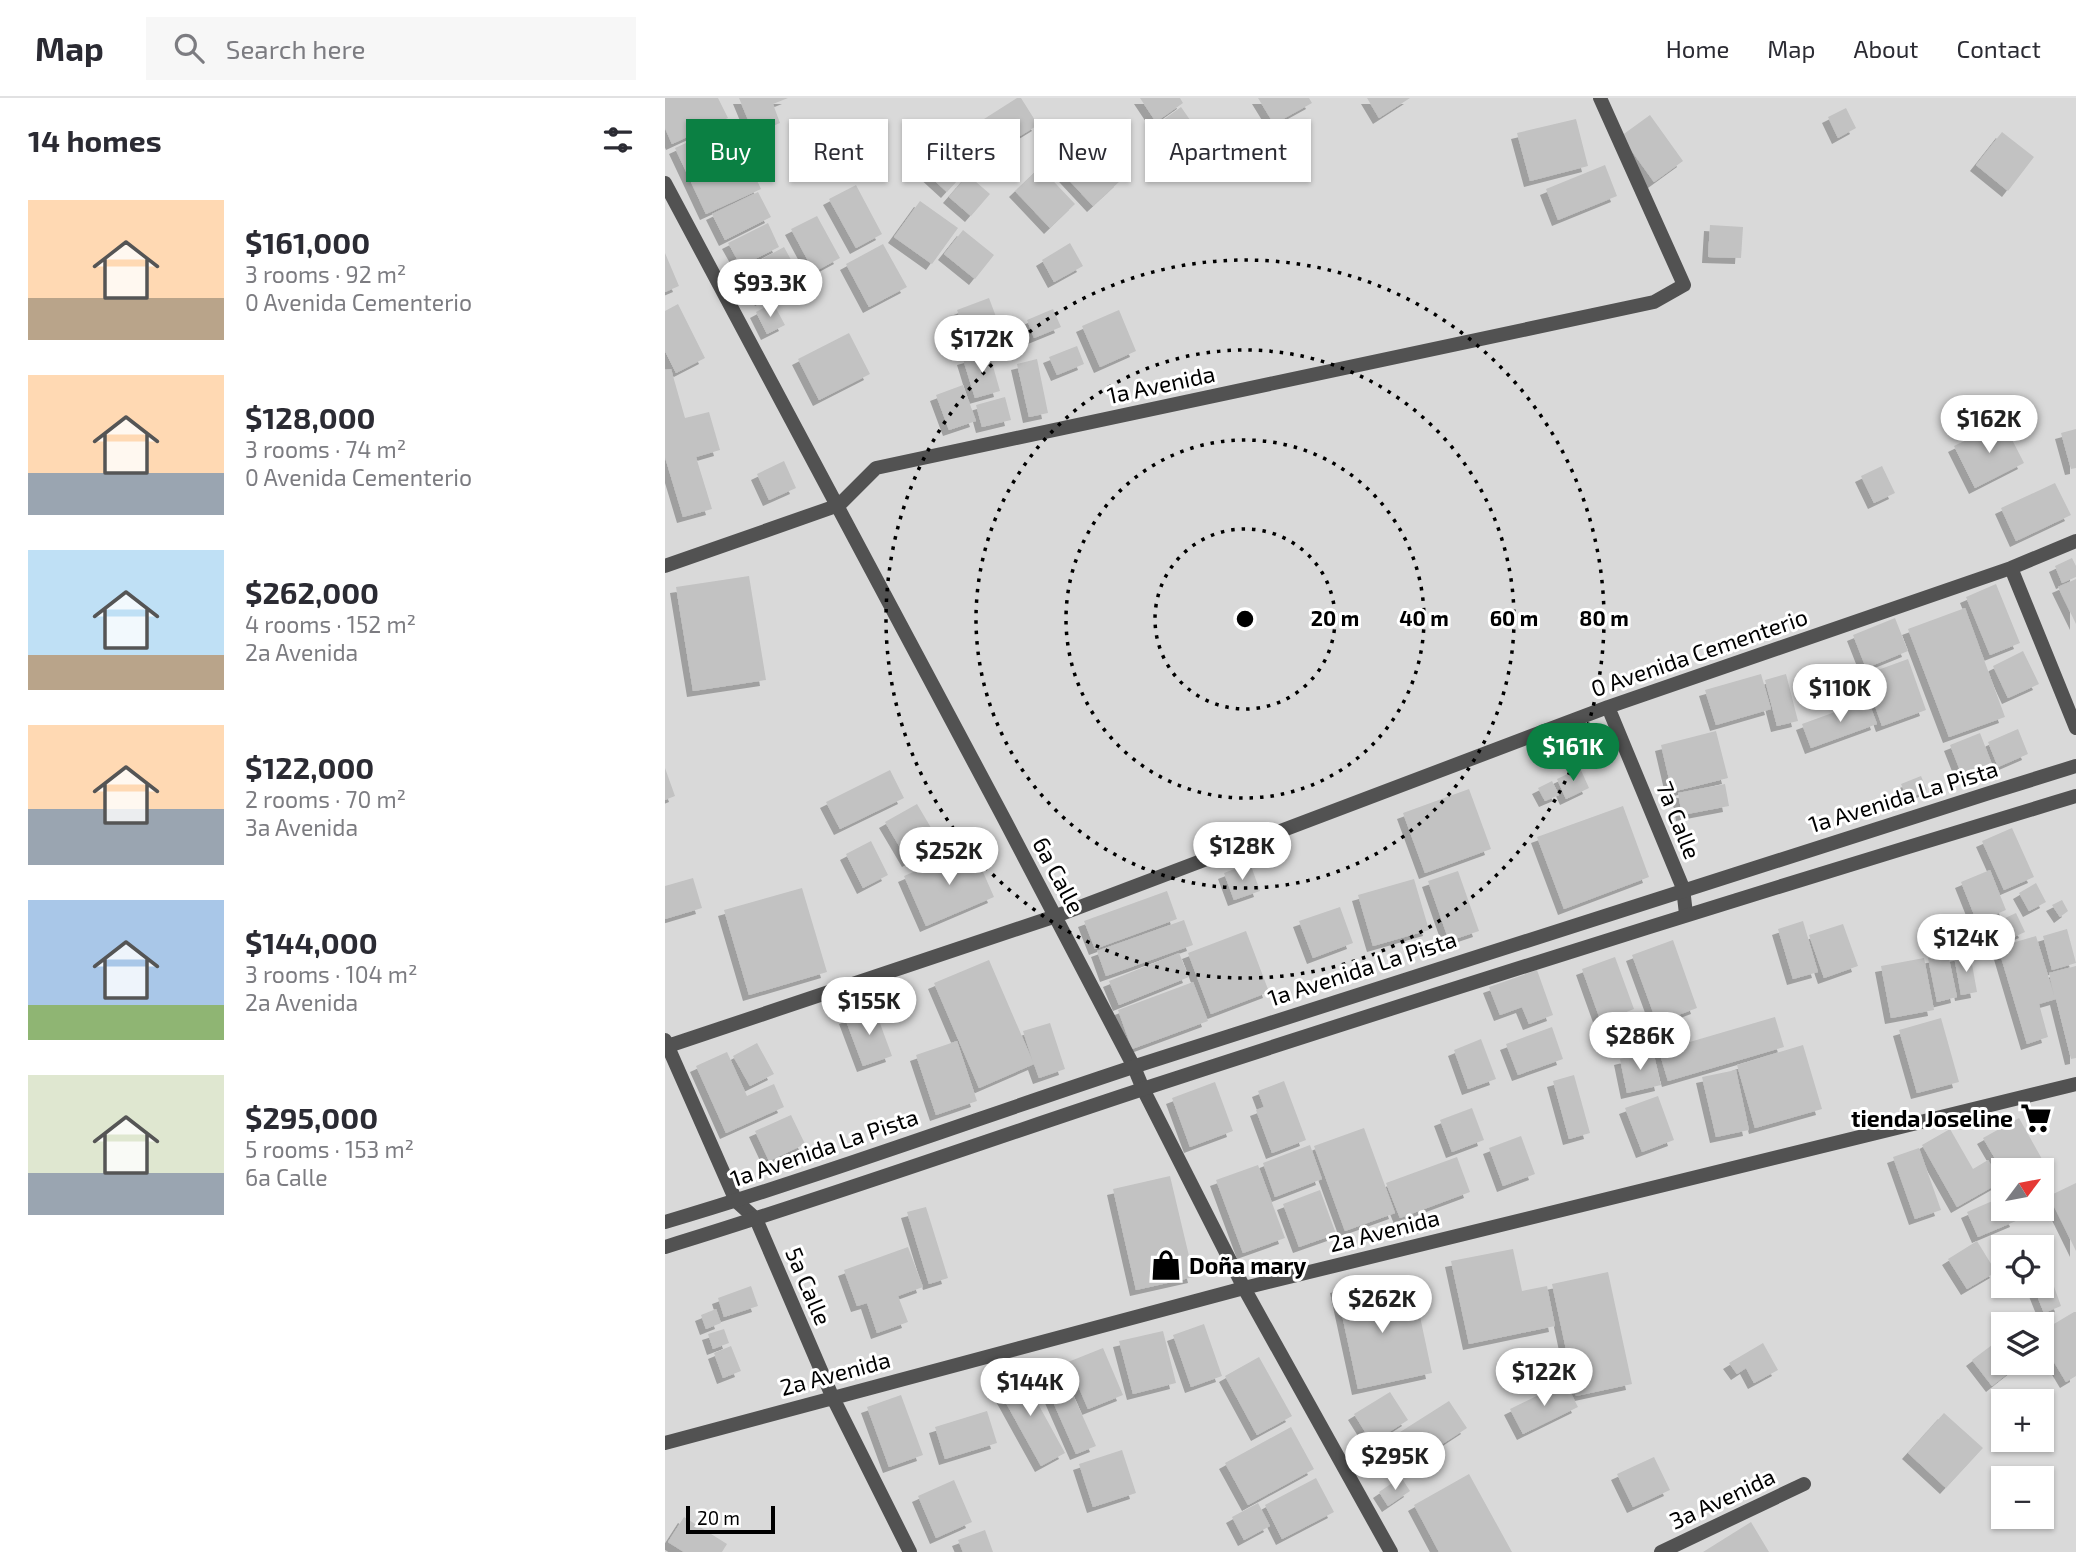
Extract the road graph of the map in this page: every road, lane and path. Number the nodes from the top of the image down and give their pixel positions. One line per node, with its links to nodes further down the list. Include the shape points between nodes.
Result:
1 (1600, 98): 3 (street, 1a Avenida, via 1684,285 1654,302 876,468)
2 (665, 183): 3 (street, 6a Calle)
3 (839, 505): 5 (street, 1a Avenida); 13 (street, 6a Calle)
4 (2076, 541): 6 (street, 0 Avenida Cementerio)
5 (665, 566)
6 (2011, 568): 7 (street, 0 Avenida Cementerio); 8 (street)
7 (1608, 706): 11 (street, 7a Calle); 13 (street, 0 Avenida Cementerio)
8 (2076, 728)
9 (2076, 766): 11 (street, 1a Avenida La Pista)
10 (2076, 796): 12 (street, 1a Avenida La Pista)
11 (1682, 888): 12 (street, 7a Calle); 15 (street, 1a Avenida La Pista)
12 (1686, 914): 17 (street, 1a Avenida La Pista)
13 (1056, 916): 14 (street, 0 Avenida Cementerio); 15 (street, 6a Calle)
14 (666, 1044): 18 (street, 5a Calle)
15 (1134, 1067): 17 (street, 6a Calle); 18 (street, 1a Avenida La Pista)
16 (2076, 1084): 22 (street, 2a Avenida)
17 (1143, 1089): 19 (street, 1a Avenida La Pista); 22 (street, 6a Calle)
18 (736, 1201): 19 (street, 5a Calle); 20 (street, 1a Avenida La Pista)
19 (756, 1219): 21 (street, 1a Avenida La Pista); 23 (street, 5a Calle)
20 (665, 1222)
21 (665, 1247)
22 (1244, 1288): 23 (street, 2a Avenida); 27 (street, 6a Calle)
23 (832, 1396): 24 (street, 2a Avenida); 26 (street, 5a Calle)
24 (665, 1443)
25 (1804, 1484): 28 (street, 3a Avenida)
26 (910, 1552)
27 (1391, 1552)
28 (1661, 1552)

